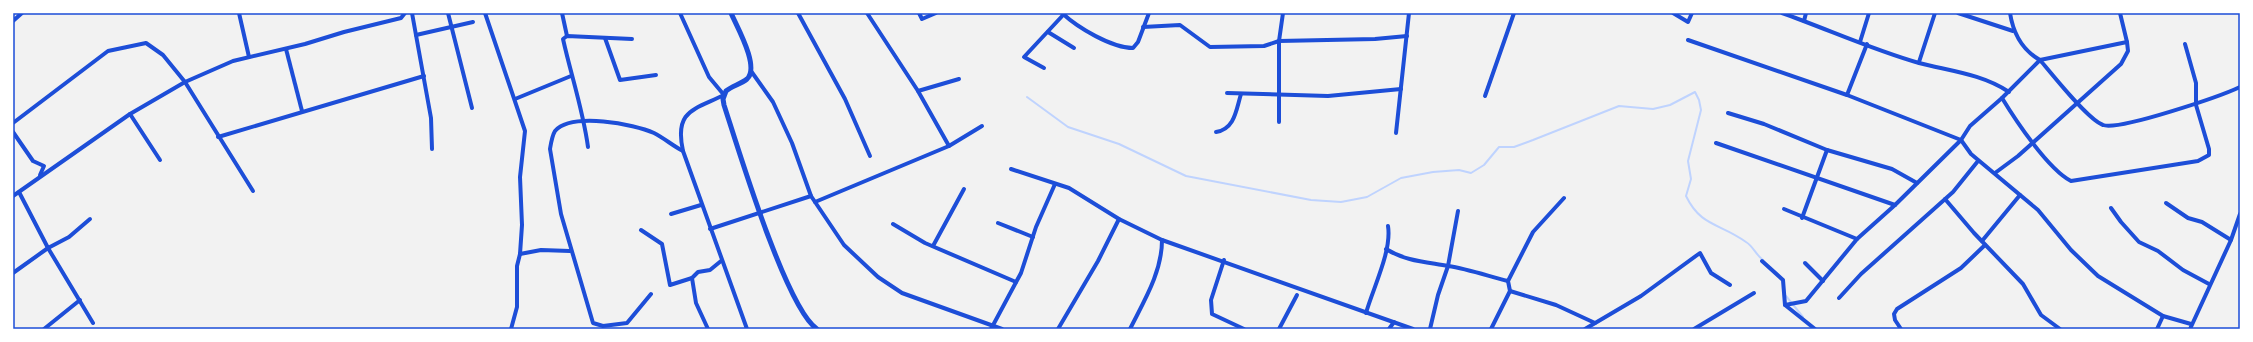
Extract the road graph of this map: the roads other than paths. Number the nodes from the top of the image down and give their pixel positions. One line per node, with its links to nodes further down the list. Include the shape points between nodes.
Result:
1 (22, 13): 28 (street)
2 (239, 13): 48 (street)
3 (405, 13): 47 (street, via 401,18)
4 (412, 13): 35 (street)
5 (448, 13): 32 (street)
6 (484, 13): 69 (street)
7 (562, 13): 36 (street)
8 (680, 13): 64 (street, via 709,77)
9 (732, 13): 52 (street, via 750,58)
10 (798, 13): 92 (street, via 845,99)
11 (867, 13): 60 (street)
12 (919, 13): 13 (street, via 922,19)
13 (936, 13)
14 (1149, 13): 31 (street)
15 (1283, 13): 41 (street)
16 (1409, 13): 37 (street)
17 (1514, 13): 67 (street)
18 (1673, 13): 19 (street, via 1688,22)
19 (1692, 13)
20 (1782, 13): 29 (street)
21 (1806, 13): 29 (street)
22 (1869, 13): 42 (street)
23 (1935, 13): 50 (street)
24 (1958, 13): 33 (street)
25 (2010, 13): 33 (street)
26 (2120, 13): 43 (street)
27 (1064, 14): 31 (street, via 1091,33 1126,48 1133,48 1138,42); 34 (street)
28 (14, 18)
29 (1804, 21): 42 (street)
30 (473, 22): 32 (street)
31 (1143, 27): 41 (street, via 1180,25 1210,47 1264,46)
32 (452, 29): 35 (street); 72 (street)
33 (2013, 31): 49 (street, via 2028,52)
34 (1048, 32): 46 (street); 51 (street, via 1024,57)
35 (416, 35): 54 (street)
36 (567, 36): 38 (street); 55 (street, via 563,39)
37 (1407, 36): 41 (street); 59 (street)
38 (605, 38): 39 (street); 53 (street, via 620,80)
39 (632, 39)
40 (1688, 40): 66 (street)
41 (1279, 41): 65 (street)
42 (1860, 42): 44 (street)
43 (2127, 42): 49 (street); 70 (street, via 2128,51 2121,64)
44 (1867, 44): 50 (street); 66 (street)
45 (2185, 44): 71 (street, via 2196,83)
46 (1074, 48)
47 (286, 49): 48 (street); 73 (street)
48 (249, 56): 57 (street)
49 (2040, 60): 61 (street); 70 (street)
50 (1919, 62): 61 (street, via 1974,76 1996,84)
51 (1044, 68)
52 (751, 71): 64 (street, via 746,80 733,86); 106 (street, via 773,102 792,143)
53 (656, 75)
54 (424, 76): 73 (street); 89 (street, via 431,118)
55 (571, 76): 69 (street); 76 (street)
56 (959, 79): 60 (street)
57 (185, 82): 75 (street); 78 (street, via 163,55 146,43 108,51); 83 (street)
58 (2240, 87): 71 (street)
59 (1401, 90): 65 (street, via 1328,96); 82 (street)
60 (918, 91): 87 (street)
61 (2008, 92): 68 (street)
62 (1227, 93): 63 (street)
63 (1241, 94): 65 (street); 81 (street, via 1230,127)
64 (724, 95): 91 (street, via 691,110 686,115 680,137); 116 (street, via 724,105)
65 (1279, 95): 77 (street)
66 (1847, 95): 84 (street)
67 (1485, 96)
68 (2002, 98): 84 (street, via 1970,126); 85 (street)
69 (515, 99): 136 (street, via 525,131 520,177)
70 (2076, 102): 71 (street, via 2098,122 2108,126 2122,125); 85 (street)
71 (2196, 105): 85 (street, via 2209,149 2209,155 2198,161 2076,181 2065,178)
72 (472, 108)
73 (302, 111): 83 (street)
74 (1728, 113): 90 (street, via 1764,124)
75 (130, 114): 93 (street); 97 (street)
76 (585, 121): 88 (street); 91 (street, via 634,126 654,133); 135 (street, via 559,128 554,133 550,149)
77 (1279, 122)
78 (13, 123)
79 (982, 126): 87 (street)
80 (13, 132): 97 (street, via 33,161 44,166)
81 (1216, 132)
82 (1396, 133)
83 (218, 137): 102 (street)
84 (1961, 140): 94 (street); 99 (street)
85 (2033, 141): 96 (street)
86 (1716, 143): 98 (street)
87 (949, 146): 109 (street)
88 (588, 147)
89 (432, 149)
90 (1827, 150): 98 (street); 99 (street, via 1892,169)
91 (683, 152): 111 (street)
92 (870, 156)
93 (160, 160)
94 (1978, 161): 96 (street); 108 (street, via 1962,183)
95 (1011, 170): 100 (street)
96 (1995, 173): 104 (street)
97 (40, 175): 103 (street)
98 (1816, 178): 112 (street); 119 (street)
99 (1916, 183): 112 (street)
100 (1055, 184): 121 (street, via 1069,188); 127 (street)
101 (964, 189): 132 (street)
102 (253, 191)
103 (19, 192): 105 (street); 133 (street)
104 (2020, 195): 131 (street); 157 (street, via 2038,210 2071,250 2098,276)
105 (13, 196)
106 (811, 196): 109 (street); 116 (street)
107 (1564, 198): 144 (street, via 1533,232)
108 (1945, 199): 131 (street); 153 (street, via 1861,274)
109 (815, 202): 163 (street, via 844,245 878,277 902,293)
110 (2166, 202): 130 (street, via 2188,218 2202,222)
111 (701, 204): 117 (street); 125 (street)
112 (1895, 205): 128 (street)
113 (2111, 208): 147 (street, via 2140,242)
114 (1784, 209): 119 (street)
115 (1458, 211): 141 (street)
116 (760, 212): 125 (street); 169 (street, via 799,307 806,319)
117 (671, 214)
118 (2240, 214): 130 (street)
119 (1802, 218): 128 (street)
120 (90, 219): 133 (street, via 69,237)
121 (1119, 219): 129 (street); 171 (street, via 1098,261)
122 (998, 223): 127 (street)
123 (893, 224): 132 (street)
124 (1388, 226): 134 (street)
125 (710, 229): 138 (street)
126 (642, 230): 143 (street, via 662,244 670,285)
127 (1033, 237): 146 (street)
128 (1857, 239): 145 (street)
129 (1162, 240): 137 (street); 172 (street, via 1162,256 1146,299)
130 (2231, 240): 147 (street)
131 (1984, 243): 182 (street, via 1961,268 1897,309 1894,314 1895,320); 183 (street, via 2023,284 2041,315)
132 (933, 246): 146 (street)
133 (48, 248): 142 (street); 154 (street)
134 (1386, 249): 141 (street, via 1395,255 1428,264); 156 (street)
135 (570, 251): 136 (street, via 541,250); 159 (street)
136 (520, 254): 165 (street, via 517,266 517,307)
137 (1224, 260): 156 (street); 173 (street, via 1211,300 1212,314)
138 (721, 262): 143 (street, via 710,270 698,272); 168 (street)
139 (1762, 262): 155 (street, via 1783,280)
140 (1805, 263): 145 (street)
141 (1448, 266): 144 (street); 177 (street)
142 (13, 274)
143 (692, 278): 167 (street, via 696,302)
144 (1508, 281): 149 (street)
145 (1823, 281): 155 (street, via 1806,301)
146 (1016, 282): 163 (street)
147 (2209, 284): 162 (street)
148 (1730, 285): 160 (street, via 1711,273 1700,253 1641,296)
149 (1510, 290): 160 (street, via 1556,305); 178 (street)
150 (1754, 293): 180 (street)
151 (651, 294): 159 (street, via 627,323 603,326)
152 (1297, 295): 174 (street)
153 (1839, 298)
154 (80, 300): 161 (street); 164 (street)
155 (1785, 305): 181 (street)
156 (1366, 313): 158 (street)
157 (2163, 316): 162 (street); 184 (street)
158 (1394, 322): 175 (street); 176 (street)
159 (592, 323): 166 (street)
160 (1595, 323): 179 (street)
161 (93, 324)
162 (2191, 324): 185 (street)
163 (992, 327): 170 (street)
164 (44, 329)
165 (511, 329)
166 (592, 329)
167 (708, 329)
168 (747, 329)
169 (817, 329)
170 (1002, 329)
171 (1058, 329)
172 (1130, 329)
173 (1244, 329)
174 (1279, 329)
175 (1389, 329)
176 (1413, 329)
177 (1430, 329)
178 (1491, 329)
179 (1585, 329)
180 (1694, 329)
181 (1815, 329)
182 (1901, 329)
183 (2060, 329)
184 (2156, 329)
185 (2190, 329)

